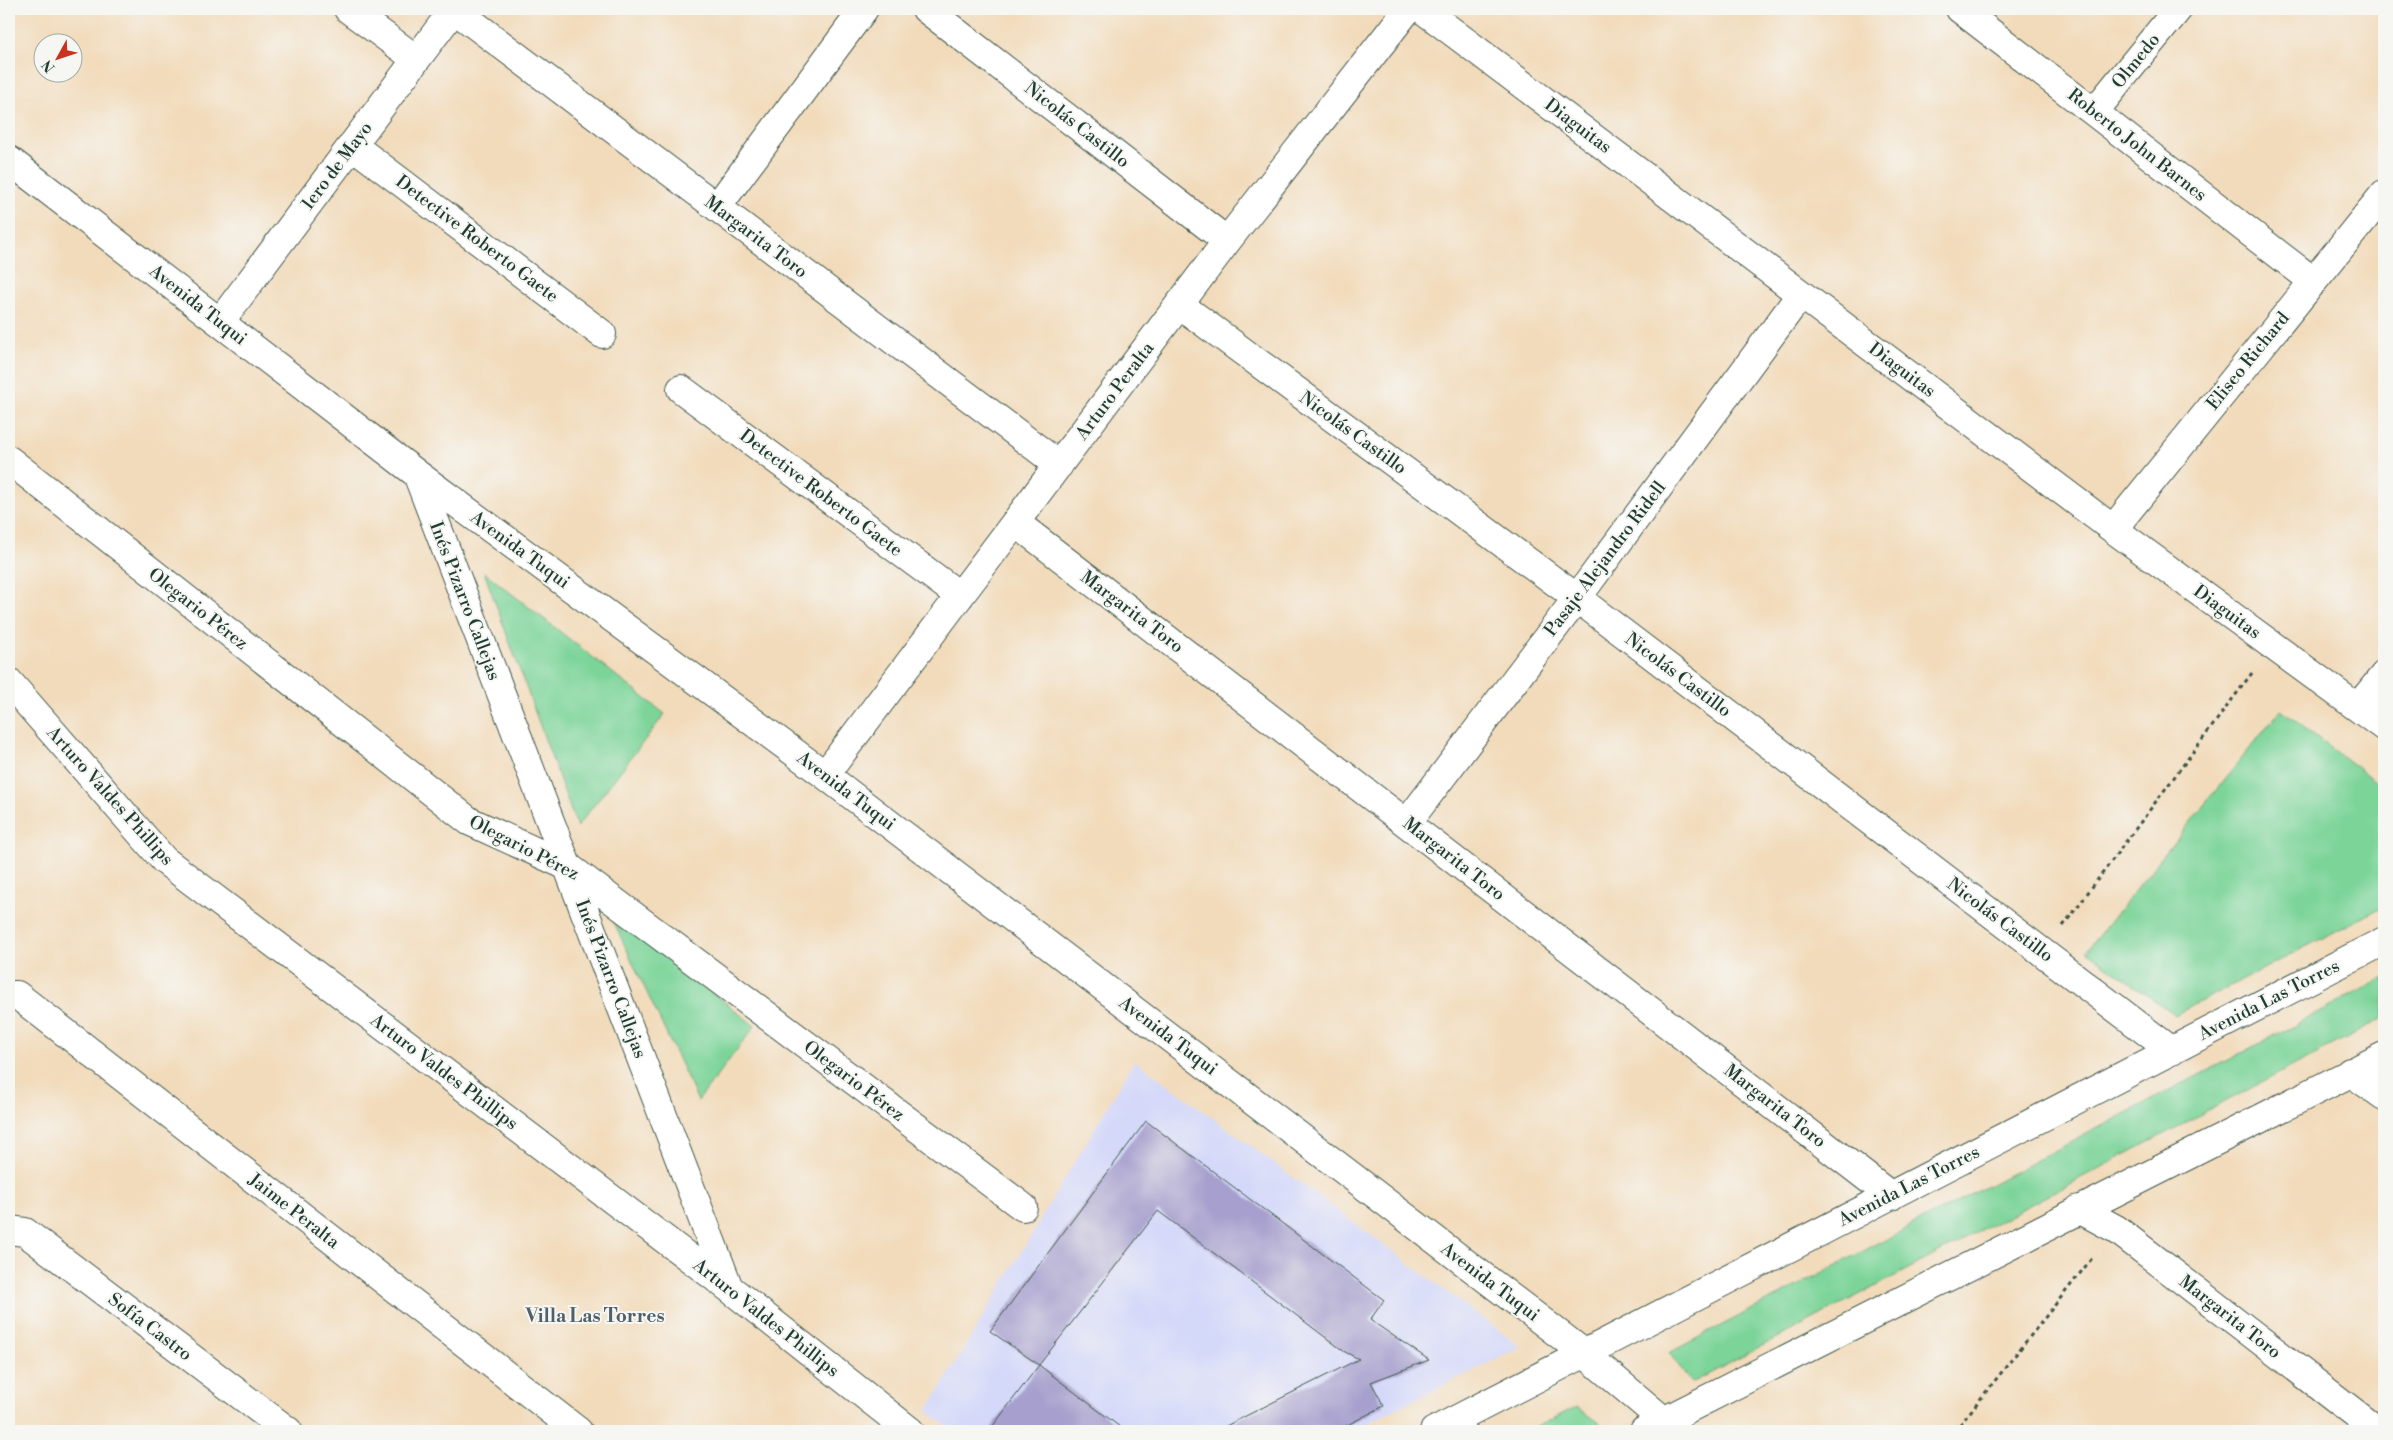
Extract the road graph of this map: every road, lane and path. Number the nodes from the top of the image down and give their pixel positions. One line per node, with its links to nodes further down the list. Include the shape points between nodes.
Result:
1 (348, 9): 9 (street)
2 (454, 9): 9 (street, 1ero de Mayo); 14 (street, Margarita Toro)
3 (864, 9): 14 (street)
4 (926, 9): 15 (street, Nicolás Castillo)
5 (1408, 9): 15 (street, Arturo Peralta)
6 (1422, 9): 17 (street, Diaguitas)
7 (1960, 9): 10 (street, Roberto John Barnes)
8 (2178, 9): 10 (street, Olmedo)
9 (416, 60): 11 (street, 1ero de Mayo)
10 (2094, 112): 16 (street, Roberto John Barnes)
11 (352, 145): 19 (street, 1ero de Mayo); 20 (street, Detective Roberto Gaete)
12 (9, 160): 19 (street, Avenida Tuqui)
13 (2384, 194): 16 (street, Eliseo Richard)
14 (717, 207): 23 (street, Margarita Toro)
15 (1227, 242): 18 (street, Arturo Peralta)
16 (2313, 281): 26 (street, Eliseo Richard)
17 (1801, 294): 26 (street, Diaguitas); 28 (street, Pasaje Alejandro Ridell)
18 (1180, 305): 23 (street, Arturo Peralta); 28 (street, Nicolás Castillo)
19 (220, 322): 24 (street, Avenida Tuqui)
20 (602, 334)
21 (681, 389): 27 (street, Detective Roberto Gaete)
22 (9, 460): 36 (street, Olegario Pérez, via 469,822)
23 (1059, 466): 25 (street, Arturo Peralta)
24 (416, 474): 34 (street, Avenida Tuqui); 36 (street, Inés Pizarro Callejas)
25 (1016, 523): 27 (street, Arturo Peralta); 35 (street, Margarita Toro)
26 (2113, 529): 29 (street, Diaguitas)
27 (960, 596): 34 (street, Arturo Peralta)
28 (1577, 598): 35 (street, Pasaje Alejandro Ridell); 38 (street, Nicolás Castillo)
29 (2273, 645): 32 (street, Diaguitas); 38 (path)
30 (2384, 675): 32 (street)
31 (9, 682): 49 (street, Arturo Valdes Phillips, via 164,860)
32 (2358, 707): 33 (street, Diaguitas)
33 (2384, 727)
34 (825, 775): 50 (street, Avenida Tuqui)
35 (1407, 823): 44 (street, Margarita Toro)
36 (567, 866): 45 (street, Olegario Pérez); 49 (street, Inés Pizarro Callejas)
37 (2384, 941): 40 (street, Avenida Las Torres)
38 (2043, 953): 40 (street, Nicolás Castillo)
39 (9, 994): 53 (street, Jaime Peralta, via 17,995)
40 (2172, 1051): 44 (street, Avenida Las Torres)
41 (2384, 1056): 42 (street)
42 (2350, 1072): 43 (street); 46 (street)
43 (2384, 1096)
44 (1891, 1196): 50 (street, Avenida Las Torres)
45 (1023, 1207)
46 (2079, 1209): 47 (street, Margarita Toro); 51 (street)
47 (2116, 1229): 56 (path); 57 (street, Margarita Toro)
48 (9, 1230): 52 (street, Sofía Castro, via 24,1232)
49 (729, 1288): 54 (street, Arturo Valdes Phillips)
50 (1585, 1354): 51 (street, Avenida Tuqui); 55 (street, Avenida Las Torres)
51 (1661, 1428)
52 (288, 1431)
53 (578, 1431)
54 (910, 1431)
55 (1434, 1431)
56 (1955, 1431)
57 (2378, 1431)

